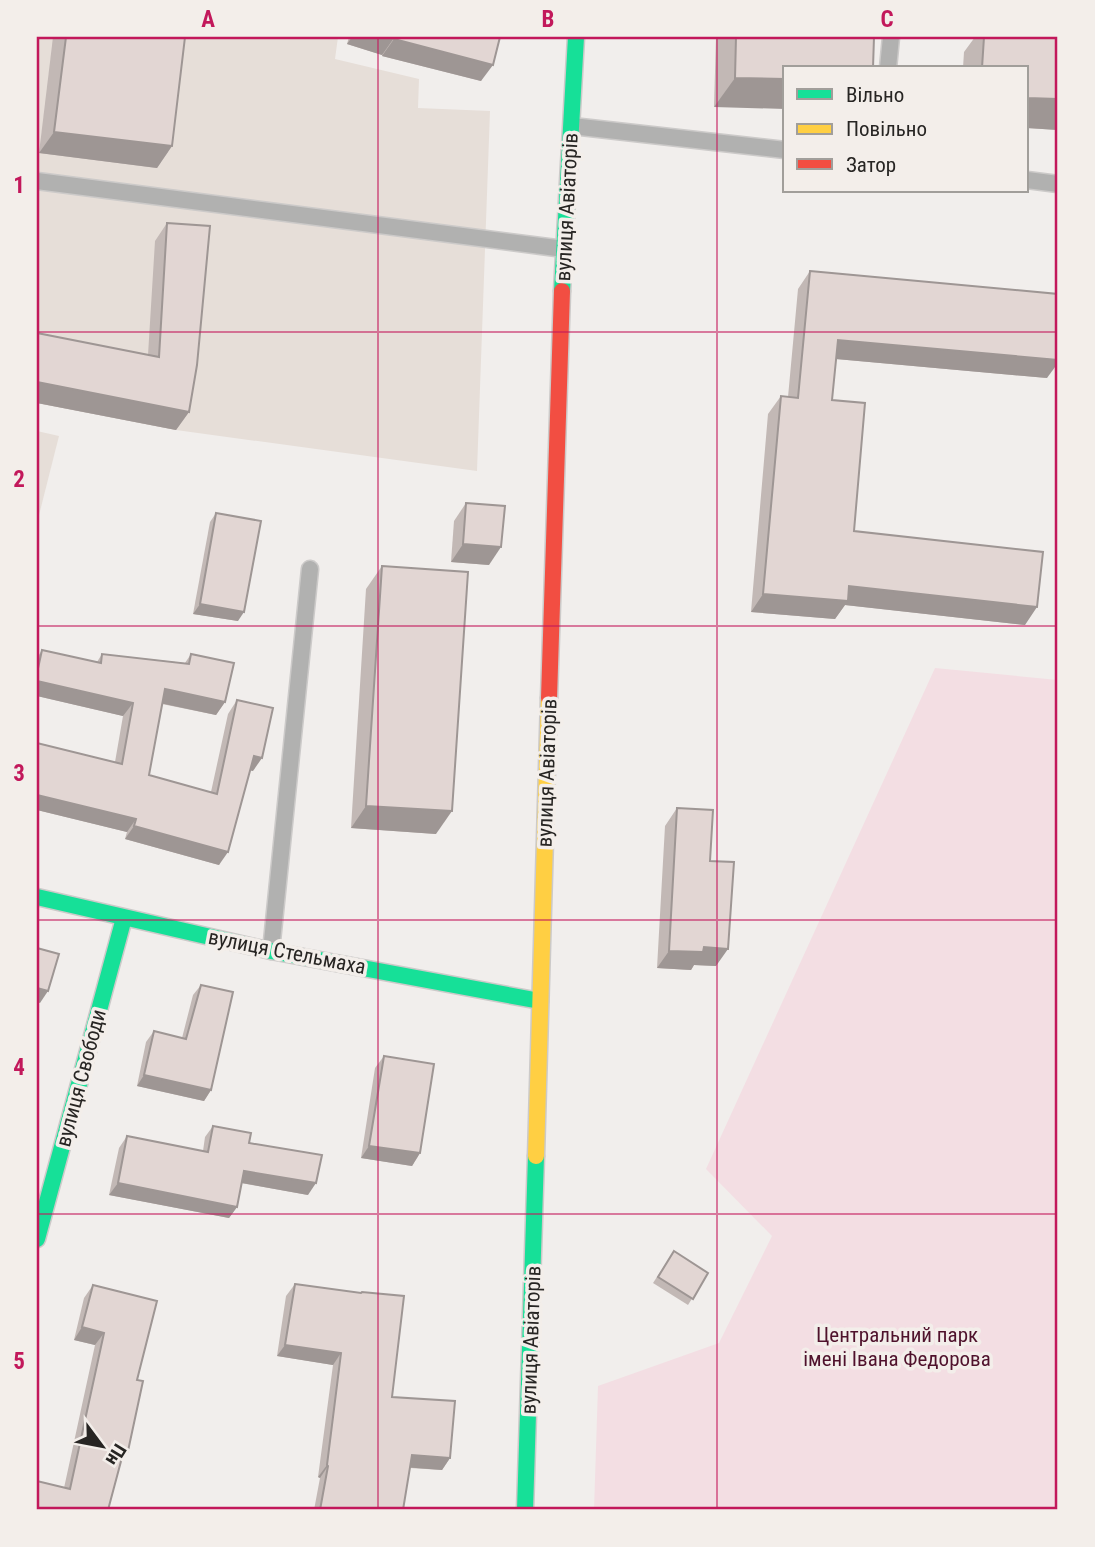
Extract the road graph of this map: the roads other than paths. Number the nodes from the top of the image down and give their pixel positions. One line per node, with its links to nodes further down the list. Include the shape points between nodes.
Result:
1 (576, 37): 4 (street, вулиця Авіаторів)
2 (891, 37): 3 (lane)
3 (888, 66)
4 (572, 126): 5 (lane); 9 (street, вулиця Авіаторів)
5 (783, 150)
6 (1028, 180): 8 (lane)
7 (37, 181): 9 (lane)
8 (1058, 184)
9 (564, 249): 14 (street, вулиця Авіаторів)
10 (310, 569): 13 (lane)
11 (37, 897): 12 (street, вулиця Стельмаха)
12 (124, 918): 13 (street, вулиця Стельмаха); 15 (street, вулиця Свободи)
13 (271, 951): 14 (street, вулиця Стельмаха)
14 (540, 1001): 16 (street, вулиця Авіаторів)
15 (37, 1239)
16 (525, 1510)

